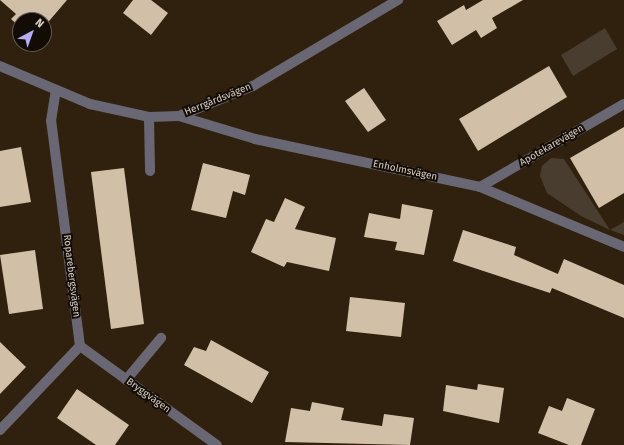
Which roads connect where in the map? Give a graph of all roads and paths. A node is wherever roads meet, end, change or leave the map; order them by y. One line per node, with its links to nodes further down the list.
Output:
1 (398, 0): 5 (street, Herrgårdsvägen)
2 (0, 66): 3 (street, Herrgårdsvägen)
3 (56, 91): 6 (street, Herrgårdsvägen); 11 (street, Roparebergsvägen)
4 (624, 104): 8 (street, Apotekarevägen)
5 (179, 116): 6 (street, Herrgårdsvägen); 8 (street, Enholmsvägen)
6 (149, 117): 7 (street)
7 (150, 172)
8 (480, 187): 9 (street, Enholmsvägen)
9 (624, 247)
10 (160, 338): 12 (street)
11 (80, 346): 12 (street, Bryggvägen); 13 (street)
12 (126, 380): 14 (street, Bryggvägen)
13 (0, 430)
14 (217, 445)

